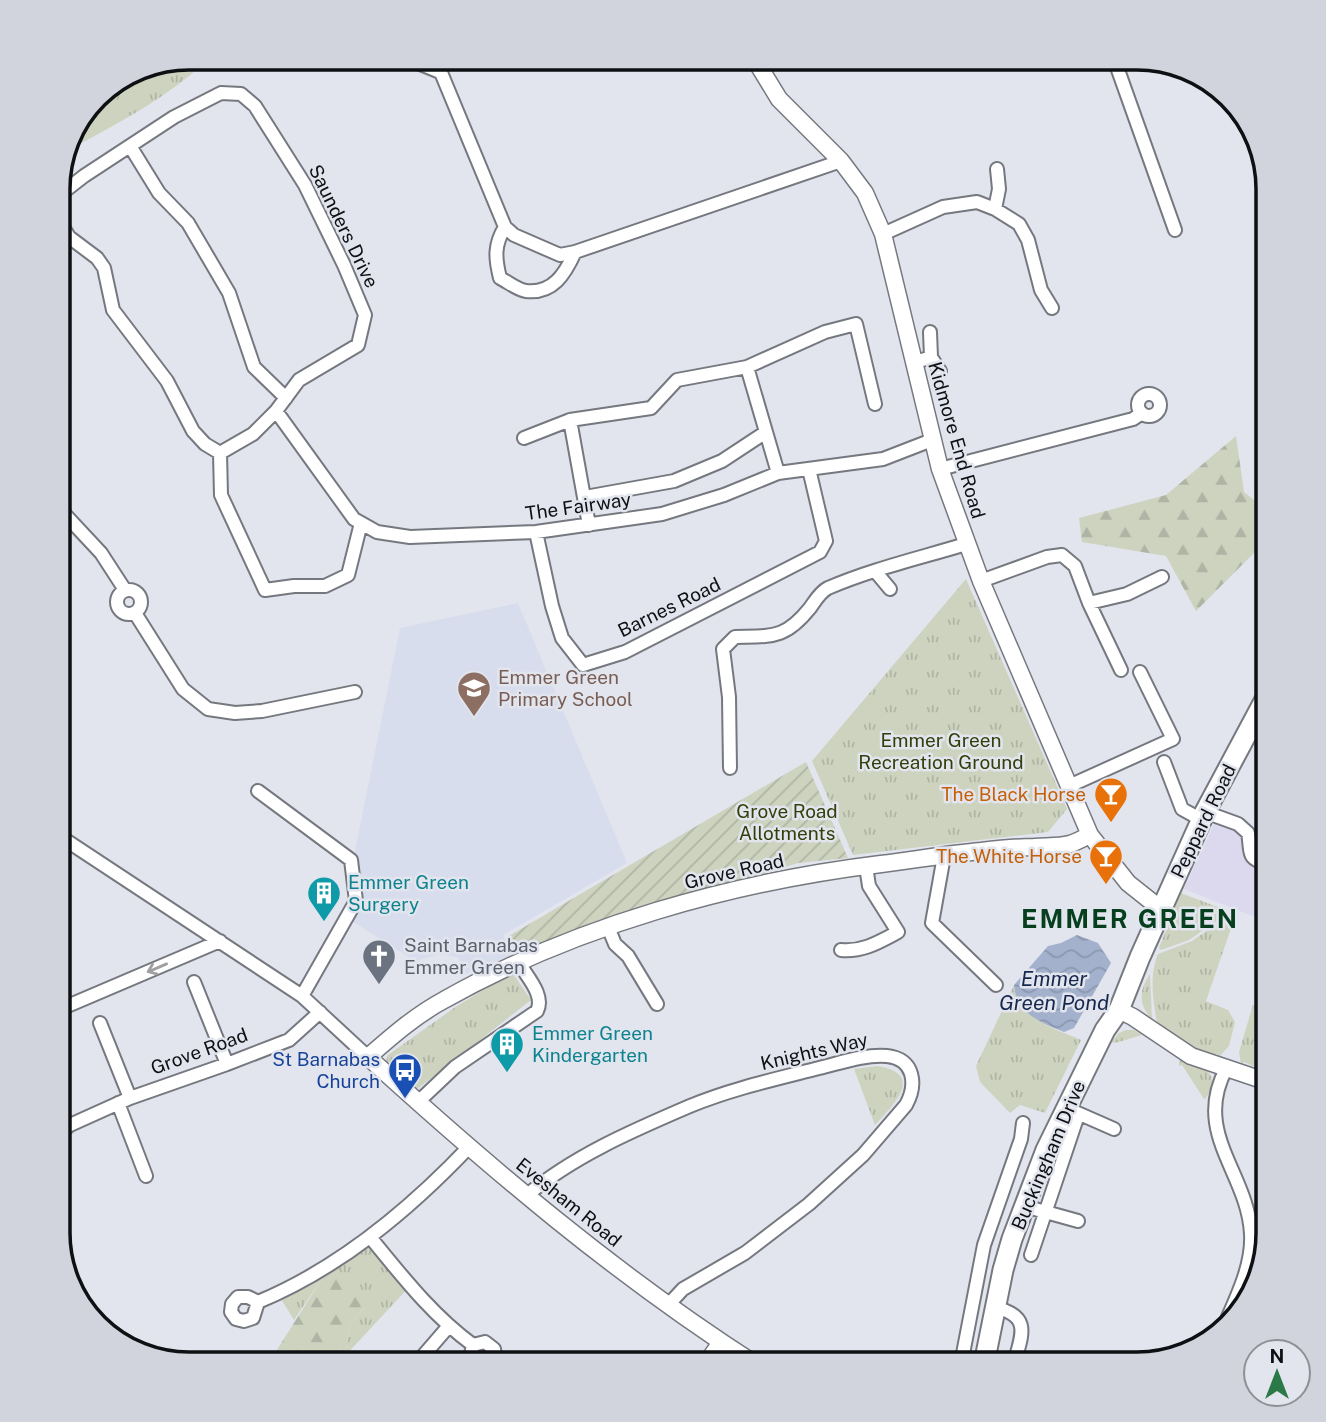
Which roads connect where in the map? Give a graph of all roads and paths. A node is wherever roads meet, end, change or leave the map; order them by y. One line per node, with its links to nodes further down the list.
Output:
1 (435, 70): 4 (street)
2 (761, 70): 6 (street, Kidmore End Road)
3 (1117, 70): 11 (street)
4 (440, 72): 10 (street)
5 (131, 146): 8 (street, Saunders Drive); 21 (street); 21 (street, Saunders Drive)
6 (841, 161): 12 (street, Kidmore End Road); 14 (street)
7 (997, 169): 9 (street)
8 (70, 187)
9 (995, 209): 12 (street); 15 (street)
10 (505, 227): 14 (street); 14 (street)
11 (1175, 230)
12 (883, 234): 18 (street, Kidmore End Road)
13 (70, 238): 29 (street)
14 (575, 252)
15 (1052, 308)
16 (930, 332): 17 (street)
17 (931, 357): 18 (street); 20 (street)
18 (913, 363): 28 (street, Kidmore End Road)
19 (747, 367): 22 (street); 25 (street); 26 (street)
20 (940, 371)
21 (286, 398): 23 (street, Saunders Drive)
22 (875, 404)
23 (275, 411): 29 (street, Saunders Drive); 35 (street, The Fairway)
24 (1142, 413): 31 (street)
25 (570, 420): 27 (street); 33 (street)
26 (766, 432): 32 (street); 33 (street)
27 (524, 438)
28 (932, 440): 30 (street, The Fairway); 31 (street, Kidmore End Road)
29 (220, 453): 35 (street)
30 (809, 469): 32 (street, The Fairway); 37 (street, Barnes Road)
31 (940, 470): 38 (street, Kidmore End Road)
32 (778, 473): 36 (street, The Fairway)
33 (585, 497): 36 (street)
34 (70, 520): 43 (street)
35 (361, 523): 37 (street, The Fairway)
36 (589, 525): 37 (street, The Fairway)
37 (536, 532)
38 (966, 544): 39 (street); 41 (street, Kidmore End Road)
39 (875, 571): 42 (street); 51 (street)
40 (1162, 577): 44 (street)
41 (981, 581): 44 (street); 52 (street, Kidmore End Road)
42 (890, 589)
43 (125, 590): 45 (street); 45 (street)
44 (1089, 603): 46 (street)
45 (135, 613): 48 (street)
46 (1121, 670)
47 (1140, 671): 52 (street)
48 (355, 692)
49 (1256, 717): 54 (main road, Peppard Road)
50 (1164, 762): 54 (street)
51 (730, 768)
52 (1069, 786): 55 (street, Kidmore End Road)
53 (258, 791): 67 (street)
54 (1203, 816): 58 (street); 60 (main road, Peppard Road)
55 (1090, 835): 57 (street, Grove Road); 60 (street, Kidmore End Road)
56 (70, 843): 62 (street)
57 (944, 856): 59 (street, Grove Road); 66 (street)
58 (1256, 861)
59 (866, 866): 61 (street, Grove Road); 63 (street)
60 (1162, 910): 70 (main road, Peppard Road)
61 (608, 927): 64 (street, Grove Road); 68 (street)
62 (220, 941): 67 (street); 69 (street, one-way to 69)
63 (841, 950)
64 (519, 963): 73 (street, Grove Road); 78 (street)
65 (194, 982): 74 (street)
66 (996, 985)
67 (302, 996): 71 (street)
68 (657, 1004)
69 (70, 1005)
70 (1119, 1010): 75 (street); 79 (main road, Buckingham Drive)
71 (320, 1012): 73 (street); 74 (street, Grove Road)
72 (100, 1023): 77 (street)
73 (368, 1057): 78 (street, Evesham Road)
74 (228, 1064): 77 (street, Grove Road)
75 (1226, 1069): 76 (street); 92 (street)
76 (1256, 1078)
77 (124, 1101): 81 (street, Grove Road); 84 (street)
78 (418, 1102): 83 (street, Evesham Road)
79 (1072, 1111): 82 (street); 86 (main road, Buckingham Drive); 87 (street)
80 (1023, 1123): 103 (street, Buckingham Drive)
81 (70, 1125)
82 (1114, 1129)
83 (469, 1147): 85 (street, Evesham Road); 89 (street)
84 (146, 1175)
85 (526, 1196): 93 (street, Evesham Road); 93 (street, Knights Way)
86 (1024, 1206): 87 (street); 94 (main road, Buckingham Drive)
87 (1044, 1212): 88 (street); 90 (street)
88 (1078, 1221)
89 (370, 1237): 91 (street); 95 (street)
90 (1031, 1255)
91 (258, 1302)
92 (1234, 1302)
93 (668, 1304): 96 (street, Evesham Road)
94 (994, 1307): 104 (main road, Buckingham Drive); 105 (street)
95 (448, 1327): 97 (street); 98 (street)
96 (721, 1342): 101 (street); 102 (street, Evesham Road)
97 (473, 1345): 99 (street); 100 (street)
98 (426, 1352)
99 (471, 1352)
100 (494, 1352)
101 (714, 1352)
102 (736, 1352)
103 (963, 1352)
104 (986, 1352)
105 (1017, 1352)

